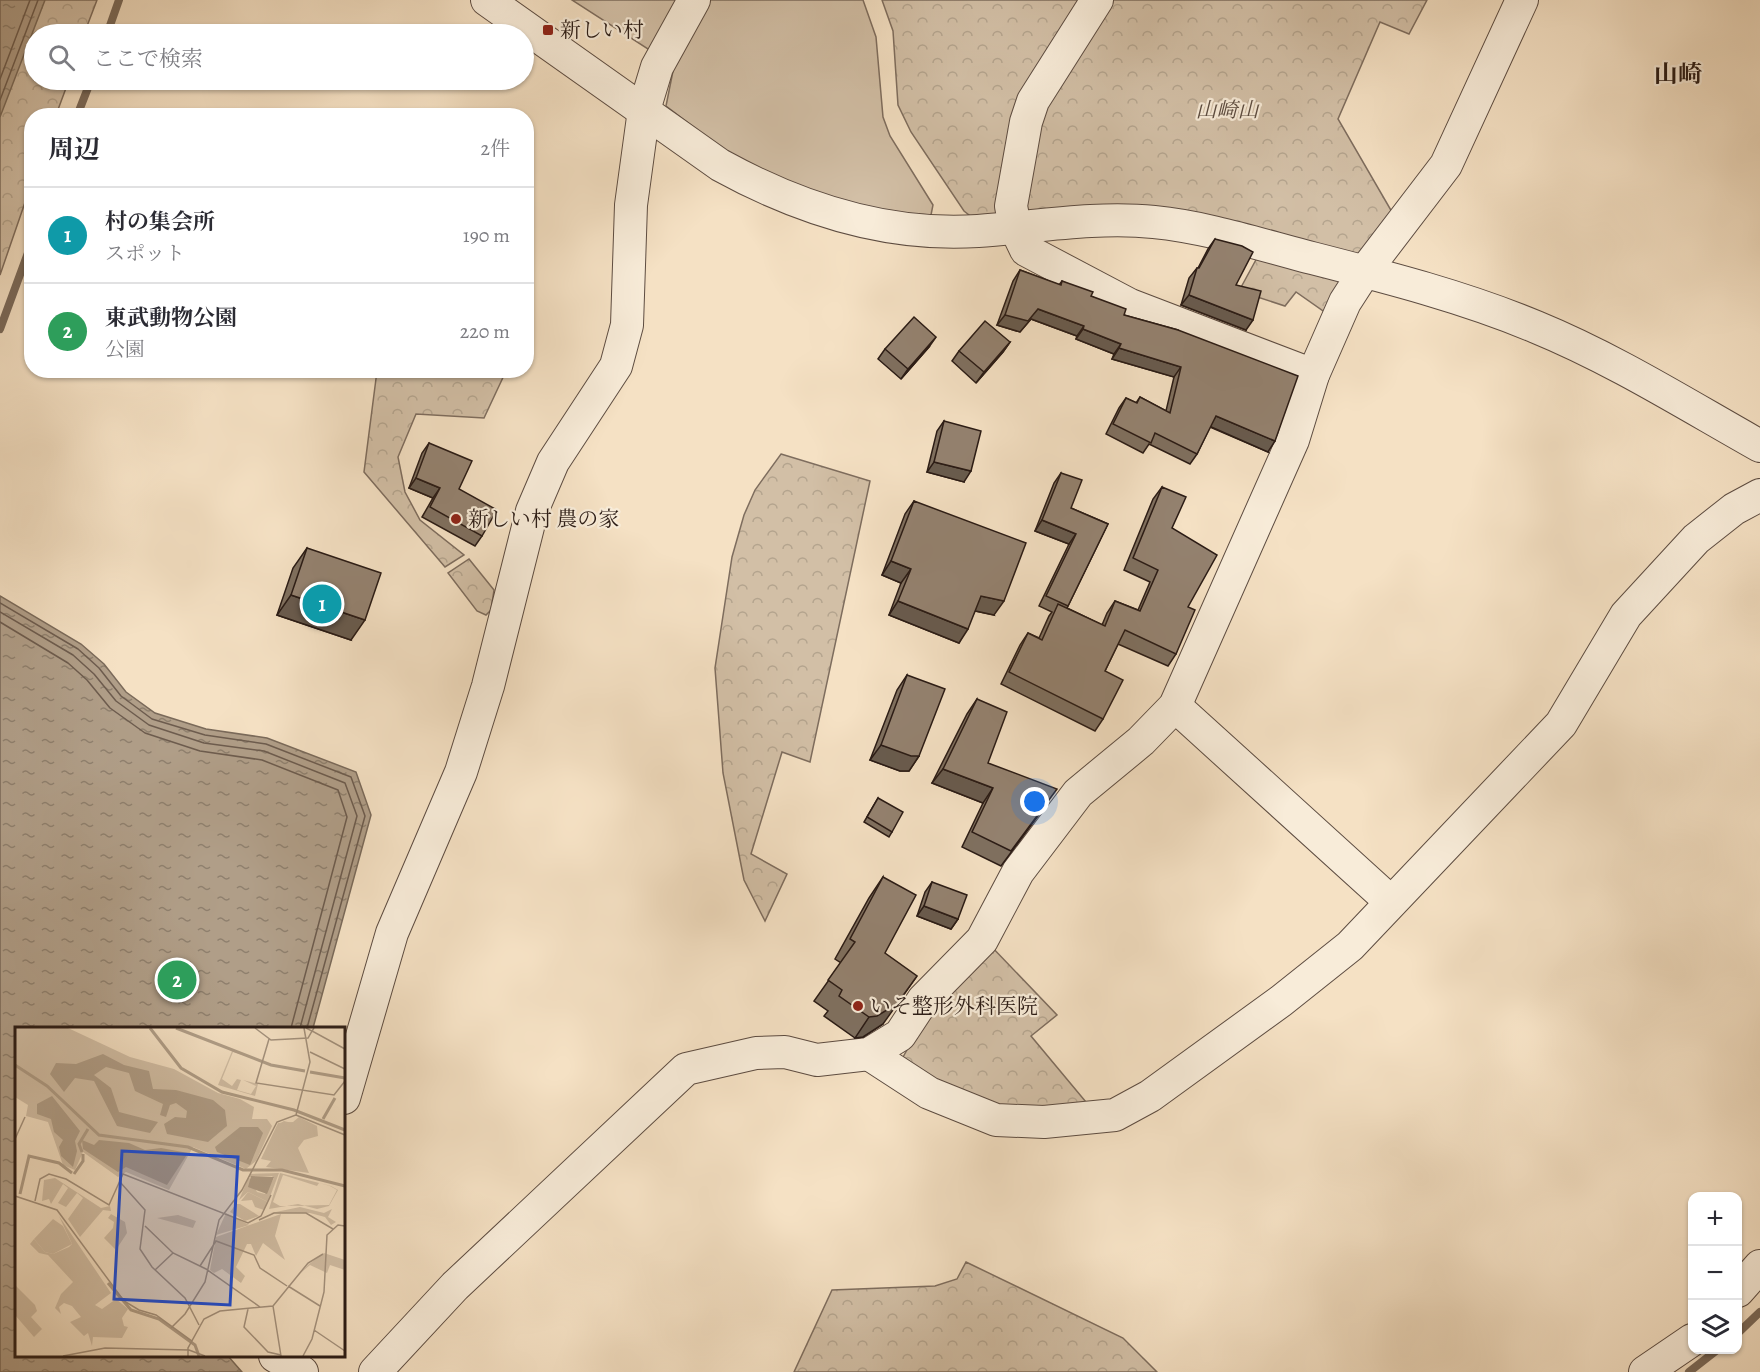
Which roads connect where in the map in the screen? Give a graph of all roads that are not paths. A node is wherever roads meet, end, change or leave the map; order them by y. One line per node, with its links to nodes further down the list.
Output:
1 (487, 0): 5 (street)
2 (694, 0): 7 (street)
3 (1097, 0): 8 (street)
4 (1522, 0): 9 (street)
5 (521, 24)
6 (534, 33): 7 (street)
7 (644, 110): 8 (street); 16 (street)
8 (1015, 227): 9 (street); 10 (street)
9 (1365, 271): 10 (street); 11 (street)
10 (1313, 375): 13 (street)
11 (1760, 446)
12 (1760, 495): 14 (street)
13 (1174, 706): 14 (street); 15 (street)
14 (1391, 902): 15 (street)
15 (869, 1054): 22 (street)
16 (345, 1095)
17 (1760, 1266): 18 (street)
18 (1742, 1286)
19 (1688, 1343): 23 (street)
20 (277, 1357): 21 (street)
21 (302, 1372)
22 (375, 1372)
23 (1645, 1372)

